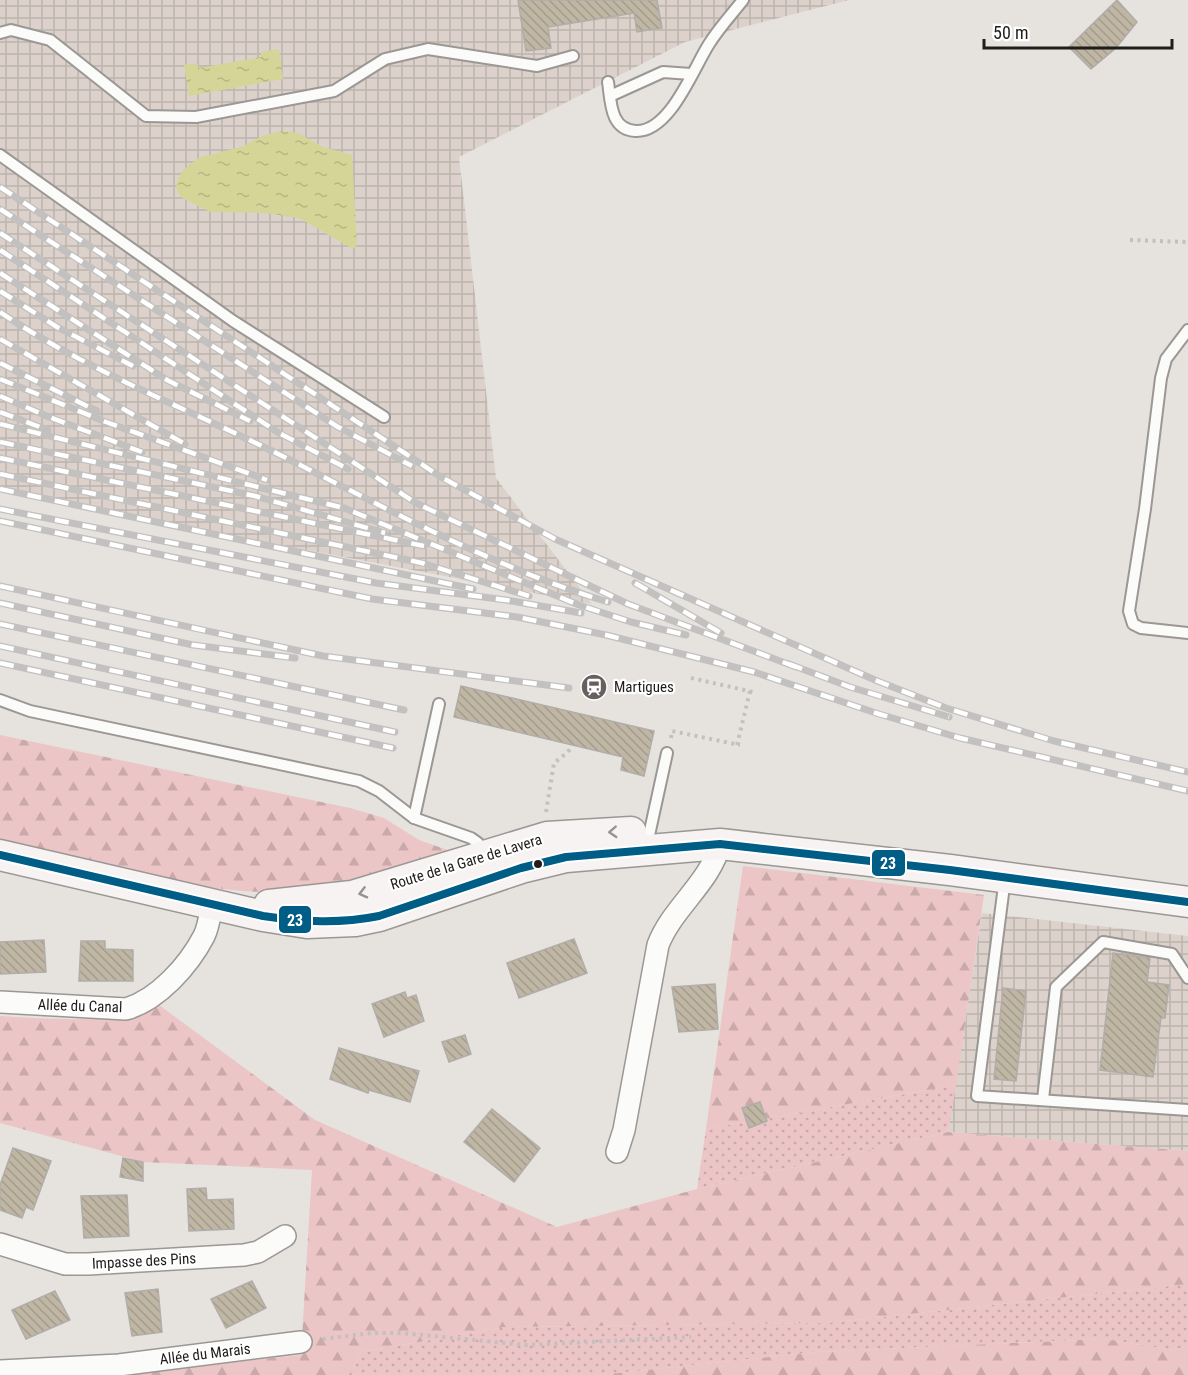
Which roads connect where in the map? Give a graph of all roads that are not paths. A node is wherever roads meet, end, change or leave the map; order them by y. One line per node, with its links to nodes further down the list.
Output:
1 (743, 0): 4 (lane)
2 (0, 33): 3 (lane)
3 (573, 56)
4 (692, 74): 6 (lane); 6 (lane)
5 (608, 82): 6 (lane)
6 (610, 96)
7 (0, 155): 9 (lane)
8 (1188, 330): 10 (lane)
9 (384, 417)
10 (1188, 633)
11 (0, 700): 14 (lane)
12 (440, 704): 14 (lane)
13 (667, 753): 15 (lane)
14 (414, 818): 18 (lane)
15 (647, 841): 16 (street, Route de la Gare de Lavera); 18 (street, Route de la Gare de Lavera)
16 (720, 844): 19 (street, Route de la Gare de Lavera); 26 (street)
17 (0, 855): 21 (street, Route de la Gare de Lavera)
18 (492, 866): 21 (street, Route de la Gare de Lavera)
19 (1005, 878): 20 (street, Route de la Gare de Lavera); 24 (lane)
20 (1188, 902)
21 (212, 903): 23 (street, Allée du Canal)
22 (1188, 978): 24 (lane)
23 (0, 1002)
24 (1043, 1099): 25 (lane)
25 (1188, 1110)
26 (617, 1152)
27 (285, 1236): 28 (street, Impasse des Pins)
28 (0, 1244)
29 (302, 1342): 30 (street, Allée du Marais)
30 (0, 1371)

